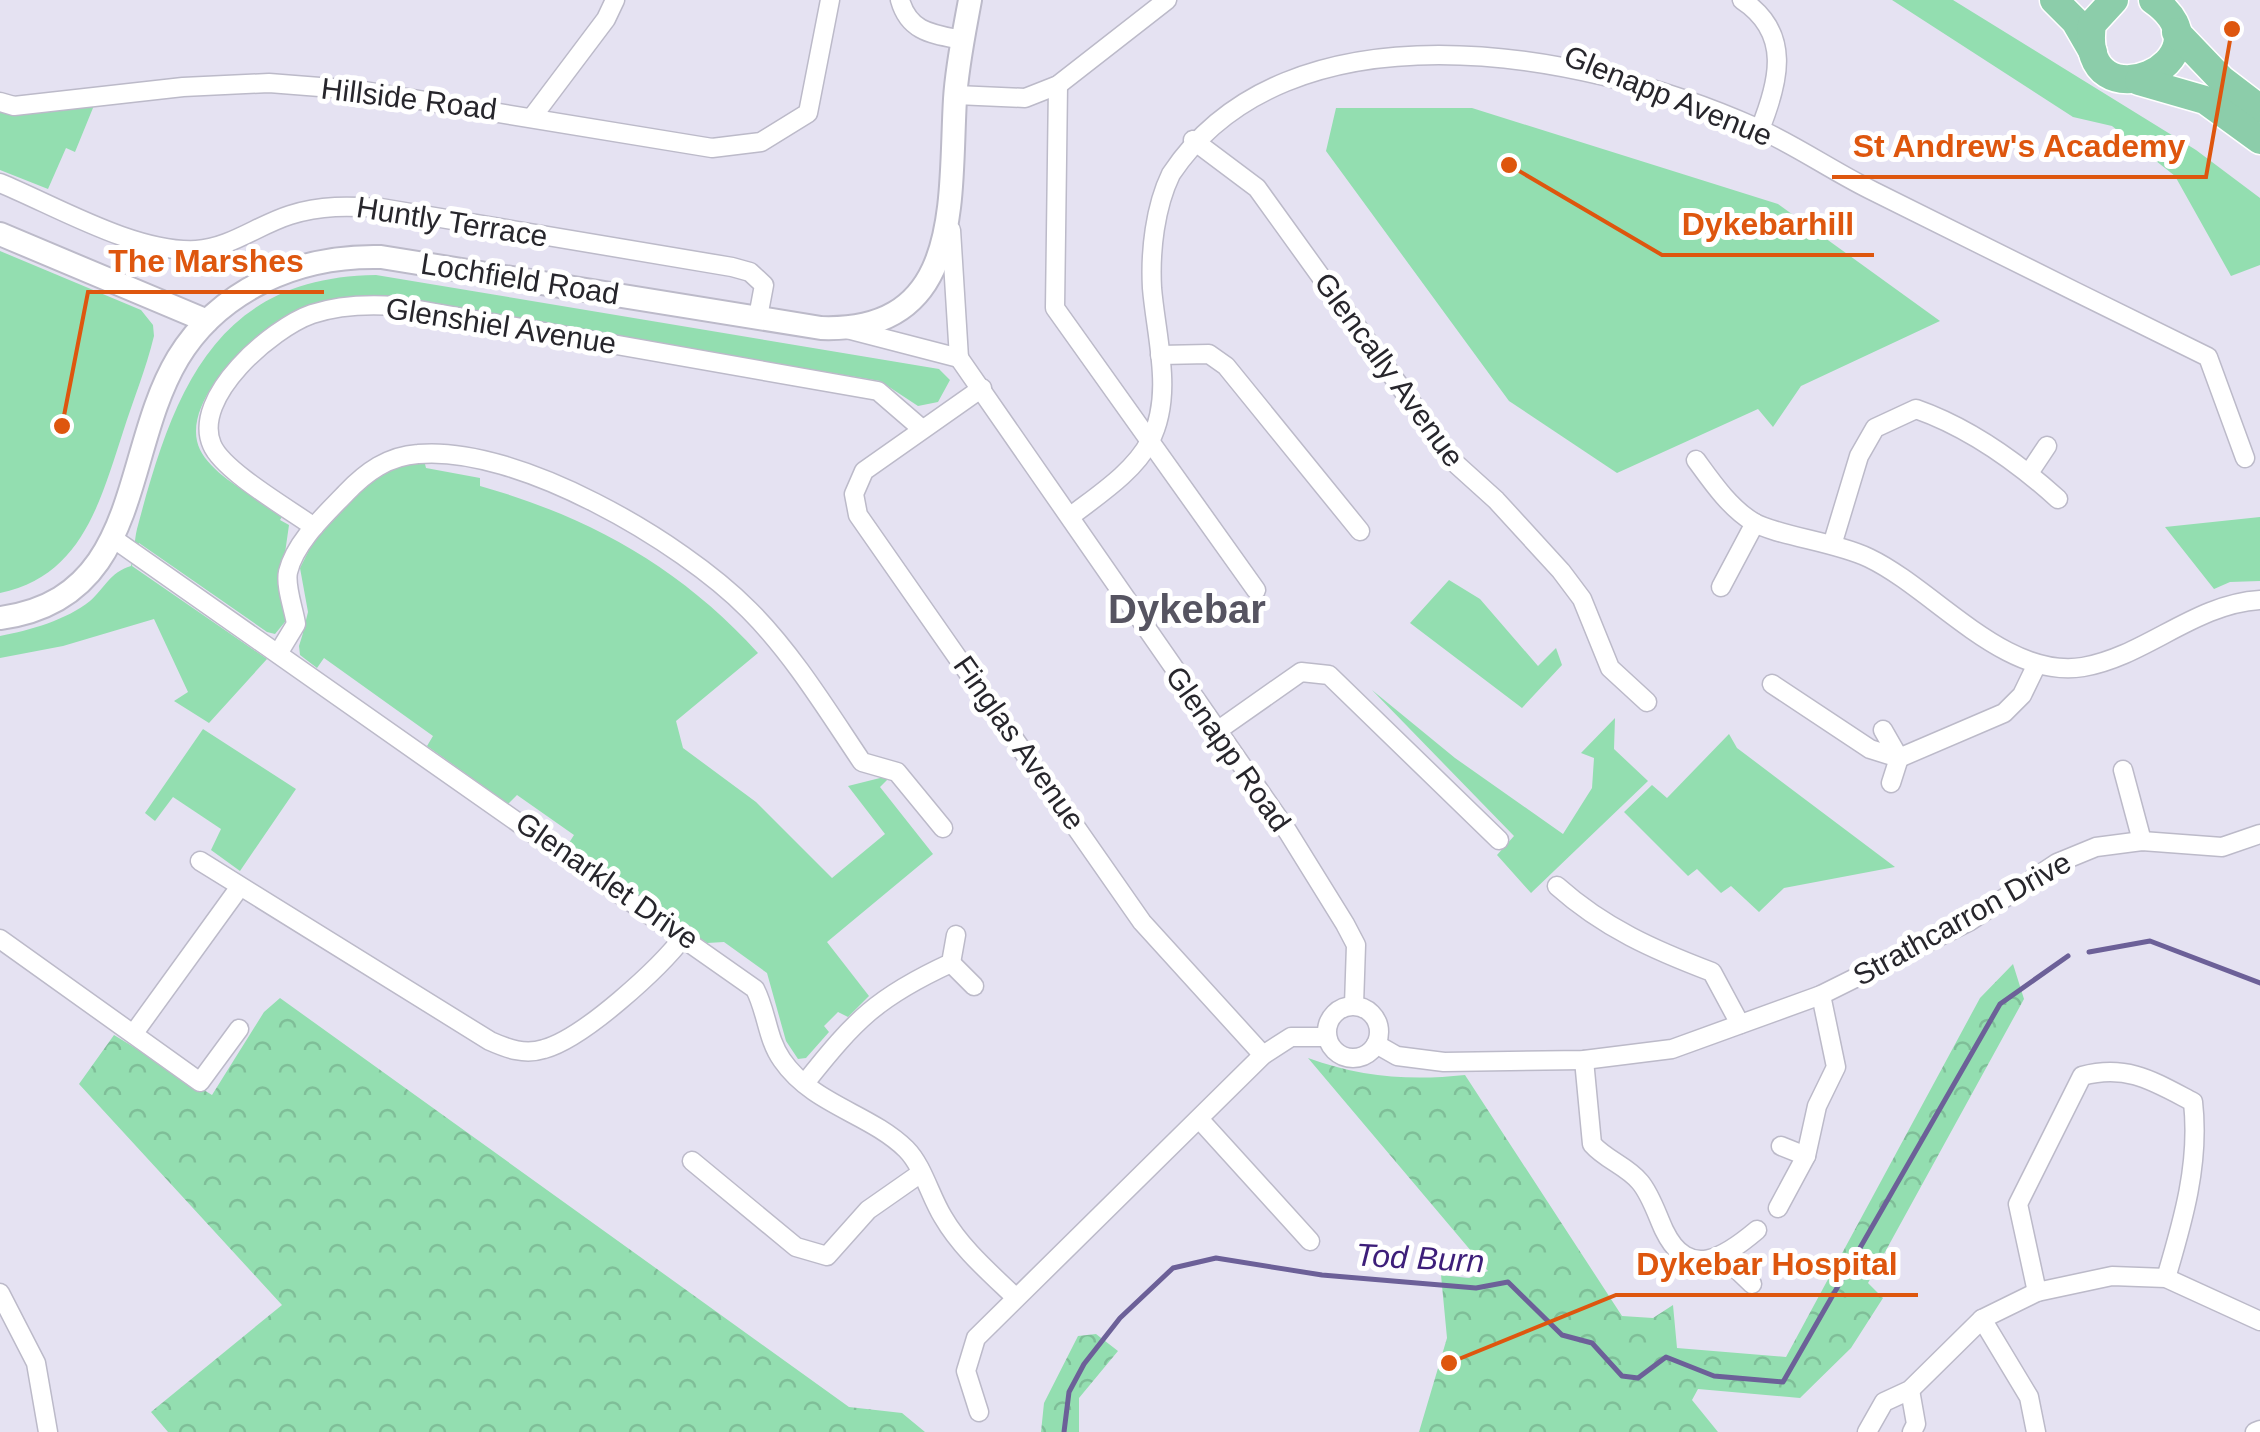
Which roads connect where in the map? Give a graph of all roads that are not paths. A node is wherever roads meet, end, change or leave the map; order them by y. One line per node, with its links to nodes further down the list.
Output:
1 (614, 0): 19 (street)
2 (830, 0): 19 (street, Hillside Road)
3 (900, 0): 11 (street)
4 (970, 0): 11 (street, Lochfield Road)
5 (1167, 0): 14 (street)
6 (1742, 0): 20 (street)
7 (2054, 0): 12 (main road)
8 (2114, 0): 12 (main road)
9 (2169, 13): 13 (main road); 18 (main road)
10 (1503, 38): 20 (street, Glenapp Avenue)
11 (962, 40): 16 (street, Lochfield Road)
12 (2093, 54): 13 (main road)
13 (2139, 81): 22 (main road)
14 (1058, 85): 16 (street); 33 (street)
15 (1237, 86): 21 (street)
16 (956, 94): 24 (street, Lochfield Road)
17 (0, 102): 19 (street, Hillside Road)
18 (2260, 109)
19 (533, 116)
20 (1760, 129): 35 (street, Glenapp Avenue)
21 (1193, 140): 29 (street); 52 (street, Glencally Avenue)
22 (2260, 140)
23 (0, 183): 26 (street, Huntly Terrace)
24 (950, 220): 28 (street, Lochfield Road); 30 (street)
25 (0, 234): 27 (street)
26 (758, 317): 27 (street, Lochfield Road); 28 (street, Lochfield Road)
27 (207, 321): 43 (street, Lochfield Road)
28 (846, 329): 30 (street)
29 (1160, 356): 33 (street); 42 (street)
30 (959, 358): 31 (street, Glenapp Road)
31 (982, 388): 32 (street); 39 (street, Glenapp Road)
32 (922, 430): 41 (street, Glenshiel Avenue); 77 (street, Finglas Avenue)
33 (1150, 442): 39 (street); 46 (street)
34 (2048, 446): 37 (street)
35 (2245, 458)
36 (1696, 460): 40 (street)
37 (2029, 472): 38 (street); 44 (street)
38 (2058, 499)
39 (1071, 516): 54 (street, Glenapp Road)
40 (1755, 524): 44 (street); 45 (street)
41 (314, 527): 49 (street); 58 (street)
42 (1360, 531)
43 (114, 539): 48 (street, Lochfield Road); 49 (street, Glenarklet Drive)
44 (1834, 542): 50 (street)
45 (1721, 586)
46 (1256, 590)
47 (2260, 600): 50 (street)
48 (0, 618)
49 (279, 652): 65 (street, Glenarklet Drive)
50 (2037, 664): 55 (street)
51 (1772, 684): 55 (street)
52 (1647, 702)
53 (1883, 730): 55 (street)
54 (1217, 731): 60 (street); 71 (street, Glenapp Road)
55 (1899, 758): 57 (street)
56 (2122, 770): 61 (street)
57 (1891, 783)
58 (942, 828)
59 (2260, 834): 61 (street, Strathcarron Drive)
60 (1500, 840)
61 (2142, 841): 70 (street, Strathcarron Drive)
62 (200, 862): 64 (street)
63 (1557, 886): 72 (street)
64 (238, 888): 65 (street); 74 (street)
65 (684, 935): 79 (street, Glenarklet Drive)
66 (956, 935): 68 (street)
67 (0, 939): 74 (street)
68 (952, 963): 69 (street); 79 (street)
69 (974, 986)
70 (1821, 995): 72 (street, Strathcarron Drive); 82 (street)
71 (1354, 1005): 75 (street); 76 (street)
72 (1740, 1024): 78 (street, Strathcarron Drive)
73 (239, 1030): 74 (street)
74 (134, 1033)
75 (1326, 1038): 76 (street); 77 (street)
76 (1376, 1044): 78 (street, Strathcarron Drive)
77 (1264, 1055): 80 (street)
78 (1584, 1060): 88 (street)
79 (804, 1083): 84 (street, Glenarklet Drive)
80 (1201, 1121): 87 (street); 93 (street)
81 (1781, 1146): 82 (street)
82 (1806, 1156): 85 (street)
83 (692, 1161): 84 (street)
84 (920, 1173): 93 (street, Glenarklet Drive)
85 (1778, 1208)
86 (1757, 1230): 88 (street)
87 (1310, 1241)
88 (1725, 1258): 90 (street)
89 (2166, 1278): 91 (street); 91 (street); 95 (street)
90 (1752, 1284)
91 (2037, 1292): 94 (street)
92 (0, 1293): 98 (street)
93 (1015, 1297): 97 (street)
94 (1982, 1319): 96 (street); 101 (street)
95 (2260, 1320)
96 (1910, 1390): 99 (street); 100 (street)
97 (979, 1412)
98 (48, 1432)
99 (1868, 1432)
100 (1912, 1432)
101 (2036, 1432)

